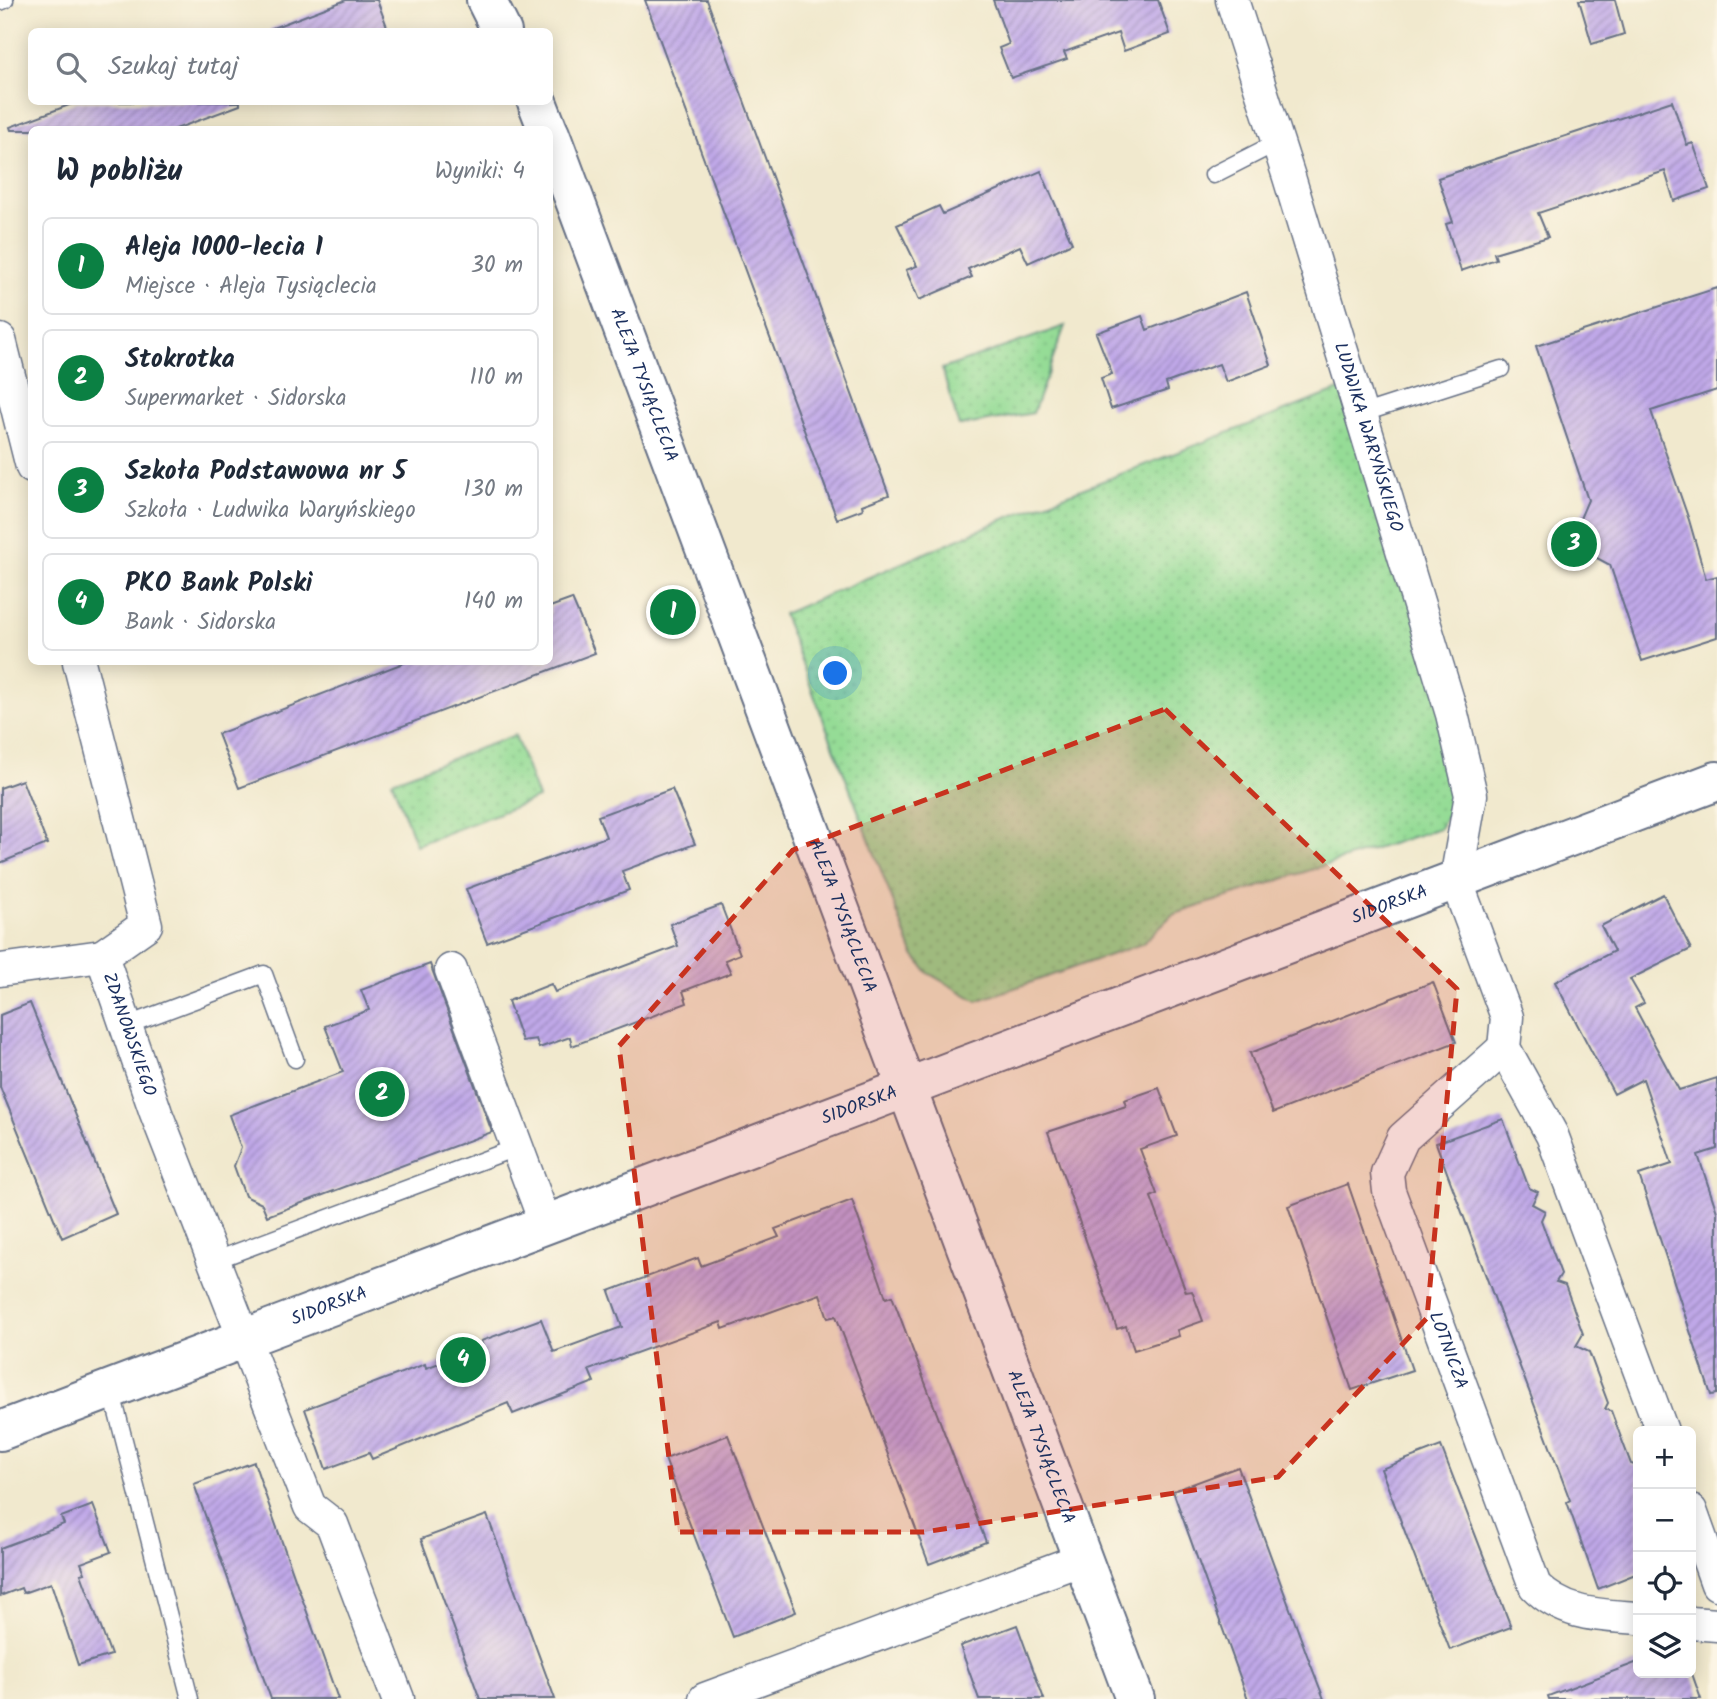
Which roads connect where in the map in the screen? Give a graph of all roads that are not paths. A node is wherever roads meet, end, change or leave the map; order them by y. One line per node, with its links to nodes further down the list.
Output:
1 (5, 0): 5 (lane)
2 (486, 0): 6 (street)
3 (510, 0): 7 (street)
4 (1232, 0): 11 (street, LUDWIKA WARYŃSKIEGO)
5 (0, 2)
6 (500, 28)
7 (516, 28)
8 (538, 105): 9 (street)
9 (546, 126)
10 (553, 142): 26 (street, ALEJA TYSIĄCLECIA)
11 (1278, 142): 12 (lane); 15 (street, LUDWIKA WARYŃSKIEGO)
12 (1213, 175)
13 (0, 340): 16 (street)
14 (1501, 369): 15 (lane)
15 (1361, 414): 19 (street, LUDWIKA WARYŃSKIEGO)
16 (28, 451)
17 (80, 665): 20 (street, ZDANOWSKIEGO)
18 (1717, 781): 19 (street, SIDORSKA)
19 (1456, 880): 24 (street); 26 (street, SIDORSKA)
20 (102, 956): 21 (street); 23 (street, ZDANOWSKIEGO)
21 (0, 970)
22 (451, 970): 27 (street)
23 (125, 1026): 25 (lane); 29 (street, ZDANOWSKIEGO)
24 (1504, 1048): 32 (street); 37 (street, LOTNICZA)
25 (296, 1059)
26 (907, 1088): 28 (street, SIDORSKA); 35 (street, ALEJA TYSIĄCLECIA)
27 (518, 1147): 28 (street); 29 (lane)
28 (547, 1225): 30 (street, SIDORSKA)
29 (216, 1260): 30 (street, ZDANOWSKIEGO)
30 (246, 1337): 31 (street, SIDORSKA); 41 (street, ZDANOWSKIEGO)
31 (111, 1388): 33 (street, SIDORSKA); 40 (lane)
32 (1660, 1426)
33 (0, 1431)
34 (1696, 1525): 36 (street)
35 (1082, 1559): 42 (street); 43 (street, ALEJA TYSIĄCLECIA)
36 (1717, 1584)
37 (1633, 1618)
38 (1696, 1623): 39 (street)
39 (1717, 1625)
40 (190, 1699)
41 (398, 1699)
42 (705, 1699)
43 (1135, 1699)

